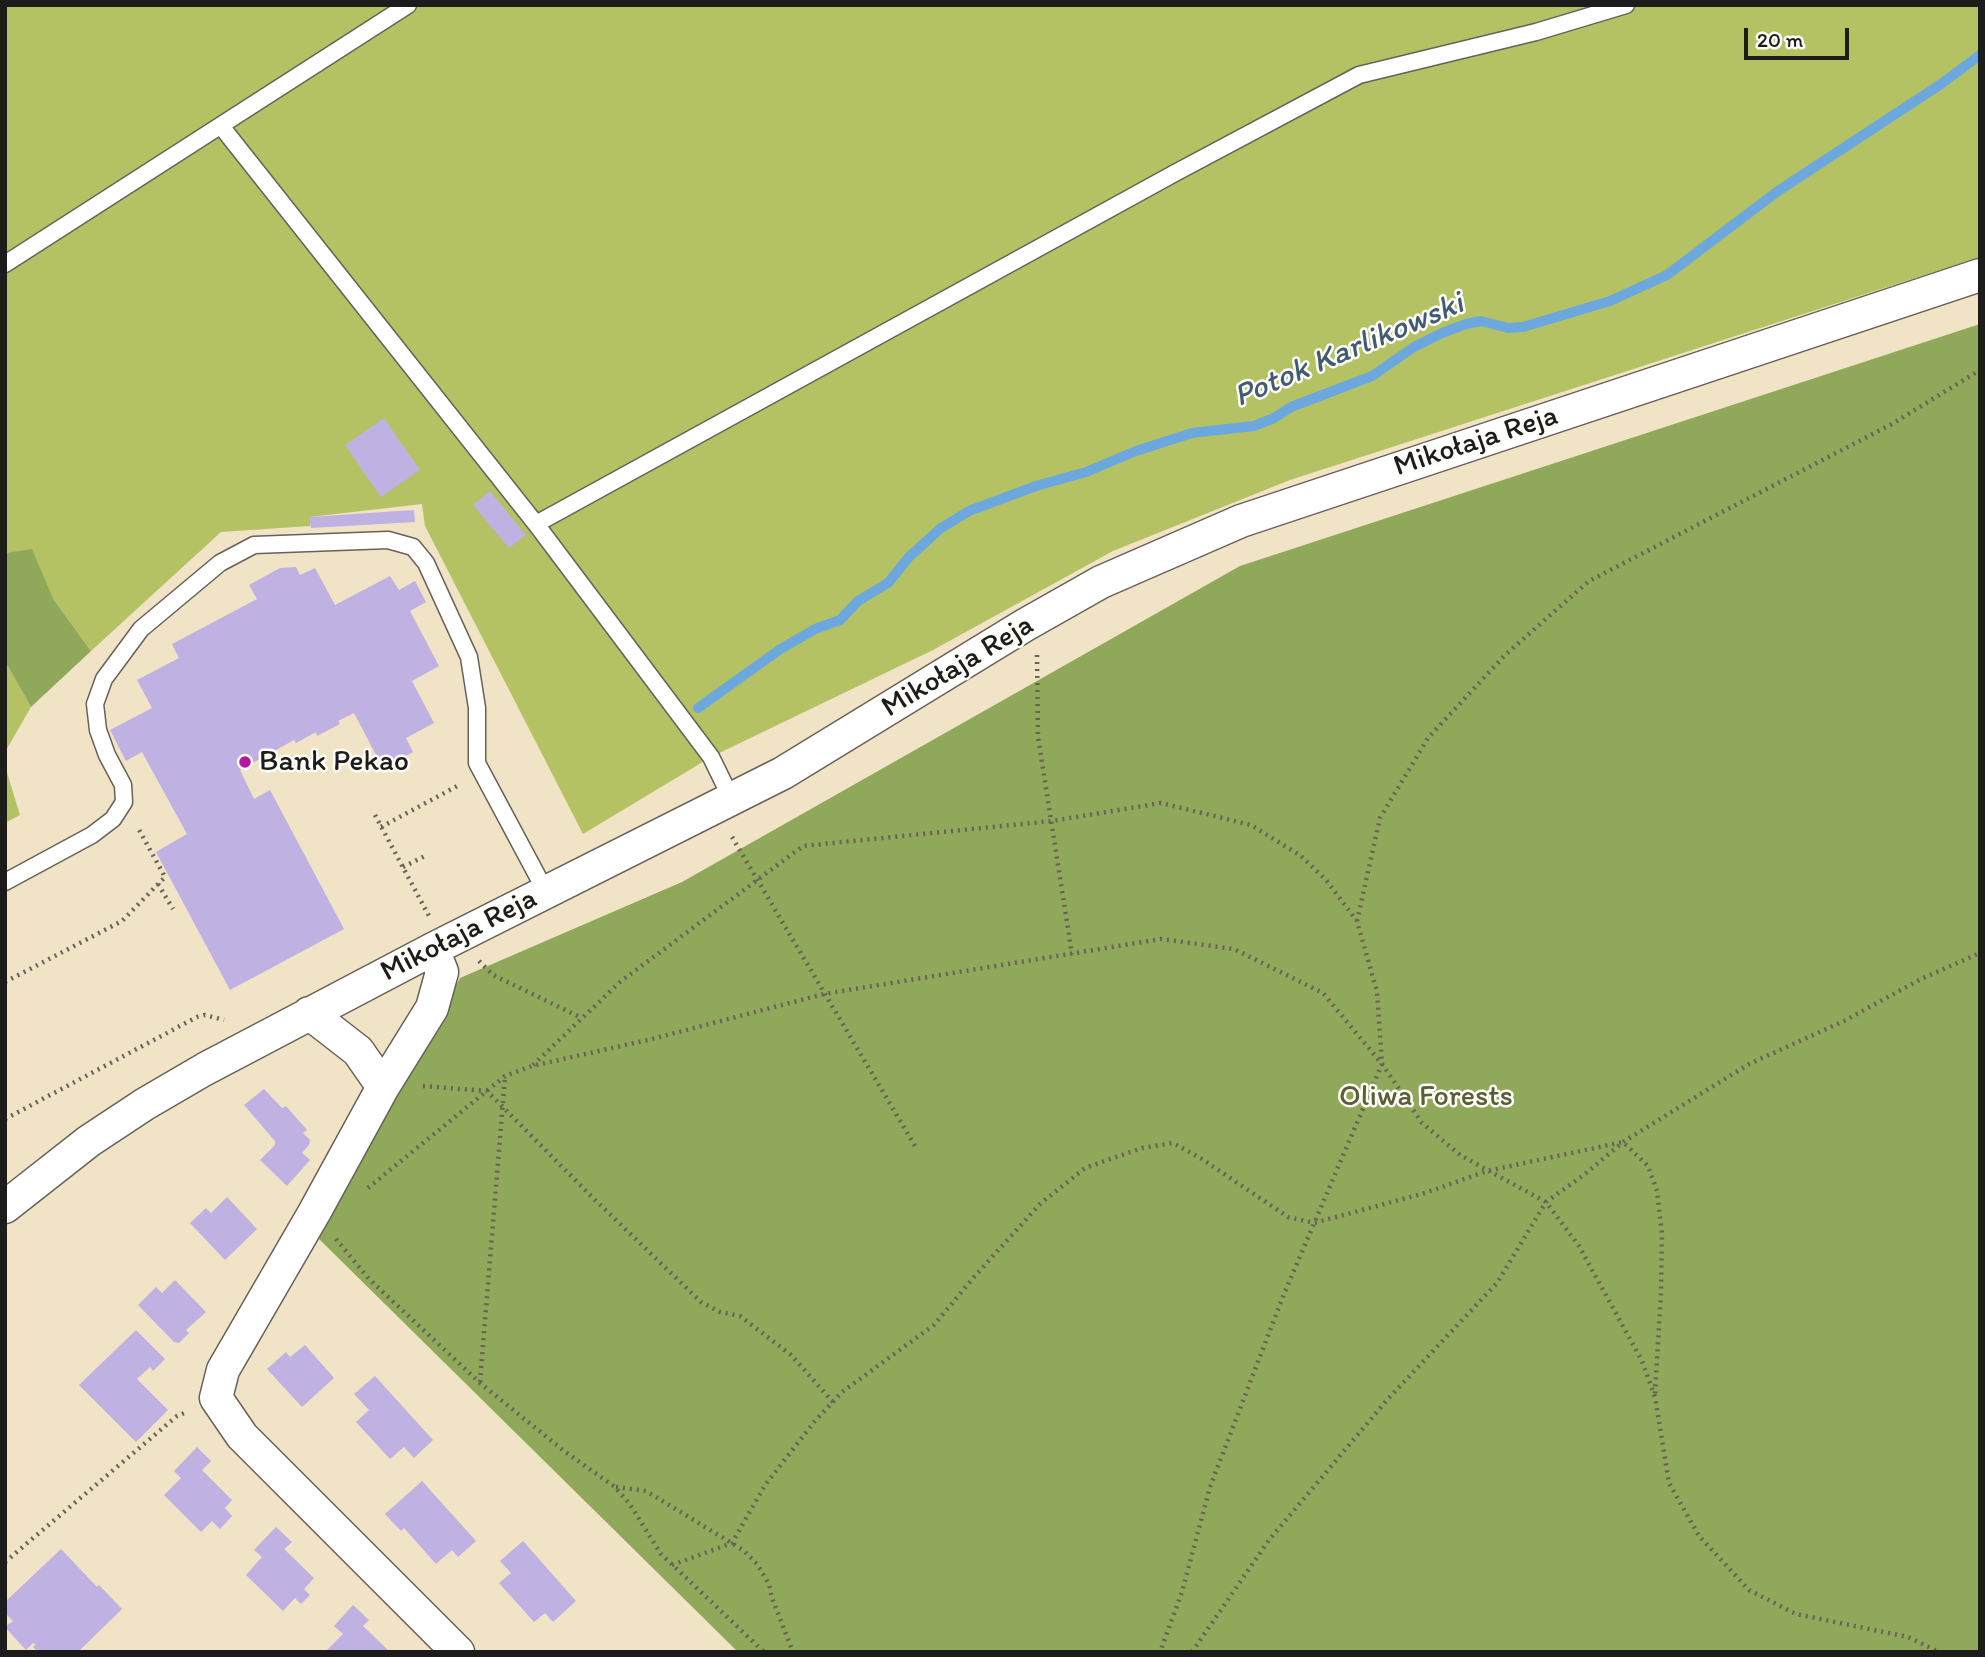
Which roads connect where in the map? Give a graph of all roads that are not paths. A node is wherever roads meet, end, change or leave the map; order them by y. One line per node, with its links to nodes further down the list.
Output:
1 (408, 5): 3 (lane)
2 (1626, 5): 6 (lane)
3 (221, 126): 4 (lane); 6 (lane)
4 (5, 264)
5 (1980, 275): 7 (street, Mikołaja Reja)
6 (536, 524): 7 (lane)
7 (723, 804): 9 (street, Mikołaja Reja)
8 (5, 882): 9 (lane)
9 (546, 892): 10 (street, Mikołaja Reja)
10 (433, 949): 11 (street, Mikołaja Reja); 12 (street)
11 (309, 1013): 12 (street); 13 (street, Mikołaja Reja)
12 (383, 1087): 14 (street)
13 (5, 1207)
14 (458, 1652)

